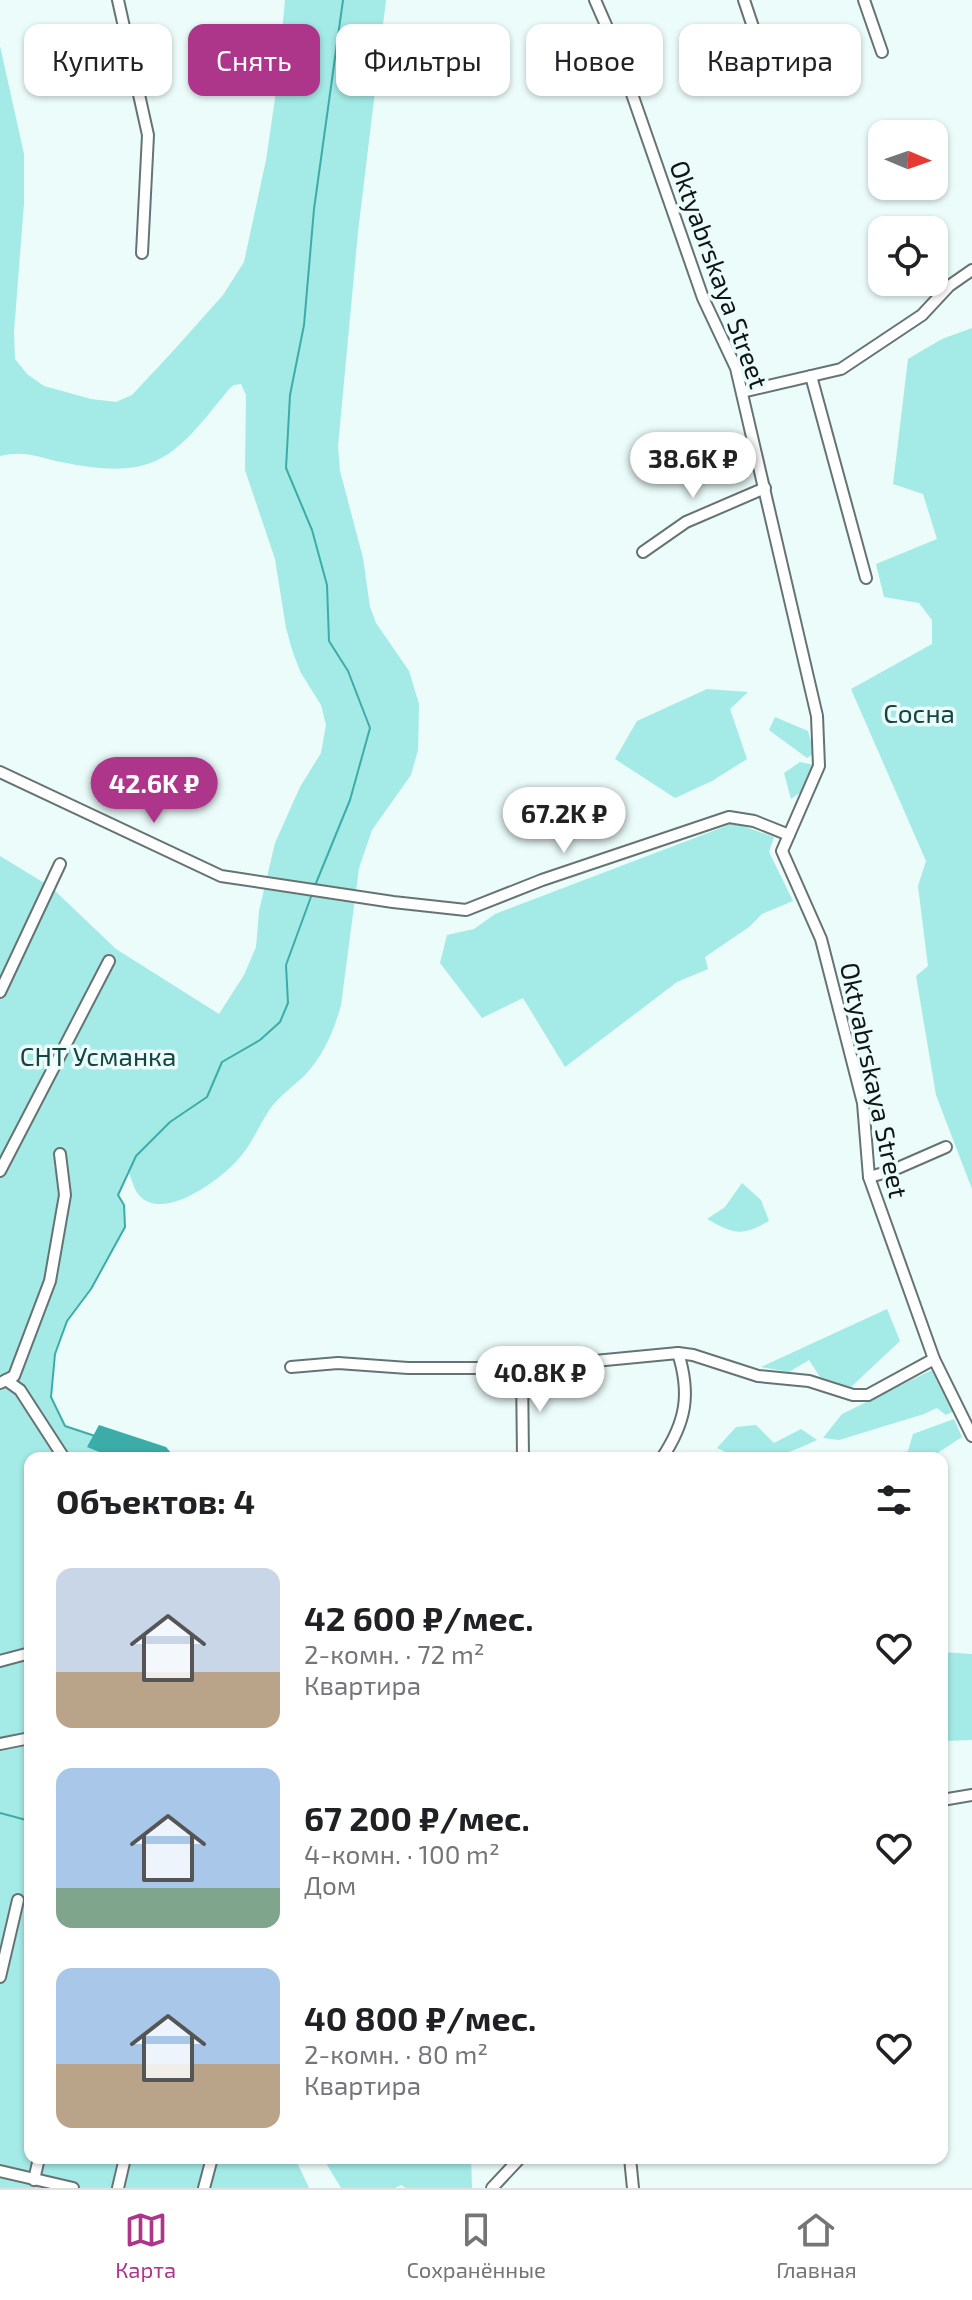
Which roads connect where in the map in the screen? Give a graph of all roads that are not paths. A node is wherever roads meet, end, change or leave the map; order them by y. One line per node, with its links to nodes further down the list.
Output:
1 (118, 0): 7 (street)
2 (595, 0): 10 (street, Oktyabrskaya Street)
3 (744, 0): 5 (street)
4 (864, 0): 6 (street)
5 (752, 24)
6 (882, 52)
7 (142, 253)
8 (972, 270): 9 (street)
9 (811, 376): 10 (street); 13 (street)
10 (742, 392): 11 (street, Oktyabrskaya Street)
11 (765, 488): 12 (street); 15 (street, Oktyabrskaya Street)
12 (643, 552)
13 (866, 578)
14 (0, 772): 15 (street)
15 (789, 835): 22 (street, Oktyabrskaya Street)
16 (60, 864): 18 (street)
17 (109, 961): 21 (street)
18 (0, 992)
19 (946, 1147): 22 (street)
20 (60, 1154): 27 (street)
21 (0, 1171)
22 (869, 1177): 24 (street, Oktyabrskaya Street)
23 (678, 1353): 24 (street); 26 (street); 31 (street)
24 (934, 1359): 28 (street, Oktyabrskaya Street)
25 (291, 1367): 26 (street)
26 (522, 1368): 30 (street)
27 (3, 1381): 29 (street)
28 (972, 1436)
29 (60, 1452)
30 (523, 1452)
31 (666, 1452)
32 (24, 1655): 33 (street)
33 (0, 1661)
34 (24, 1739): 35 (street)
35 (0, 1744)
36 (972, 1795): 37 (street)
37 (948, 1799)
38 (18, 1900): 39 (street)
39 (0, 1977)
40 (38, 2164): 46 (street)
41 (124, 2164): 48 (street)
42 (210, 2164): 49 (street)
43 (514, 2164): 50 (street)
44 (631, 2164): 51 (street)
45 (0, 2171): 46 (street)
46 (34, 2180): 47 (street)
47 (73, 2188)
48 (118, 2188)
49 (204, 2188)
50 (492, 2188)
51 (633, 2188)

